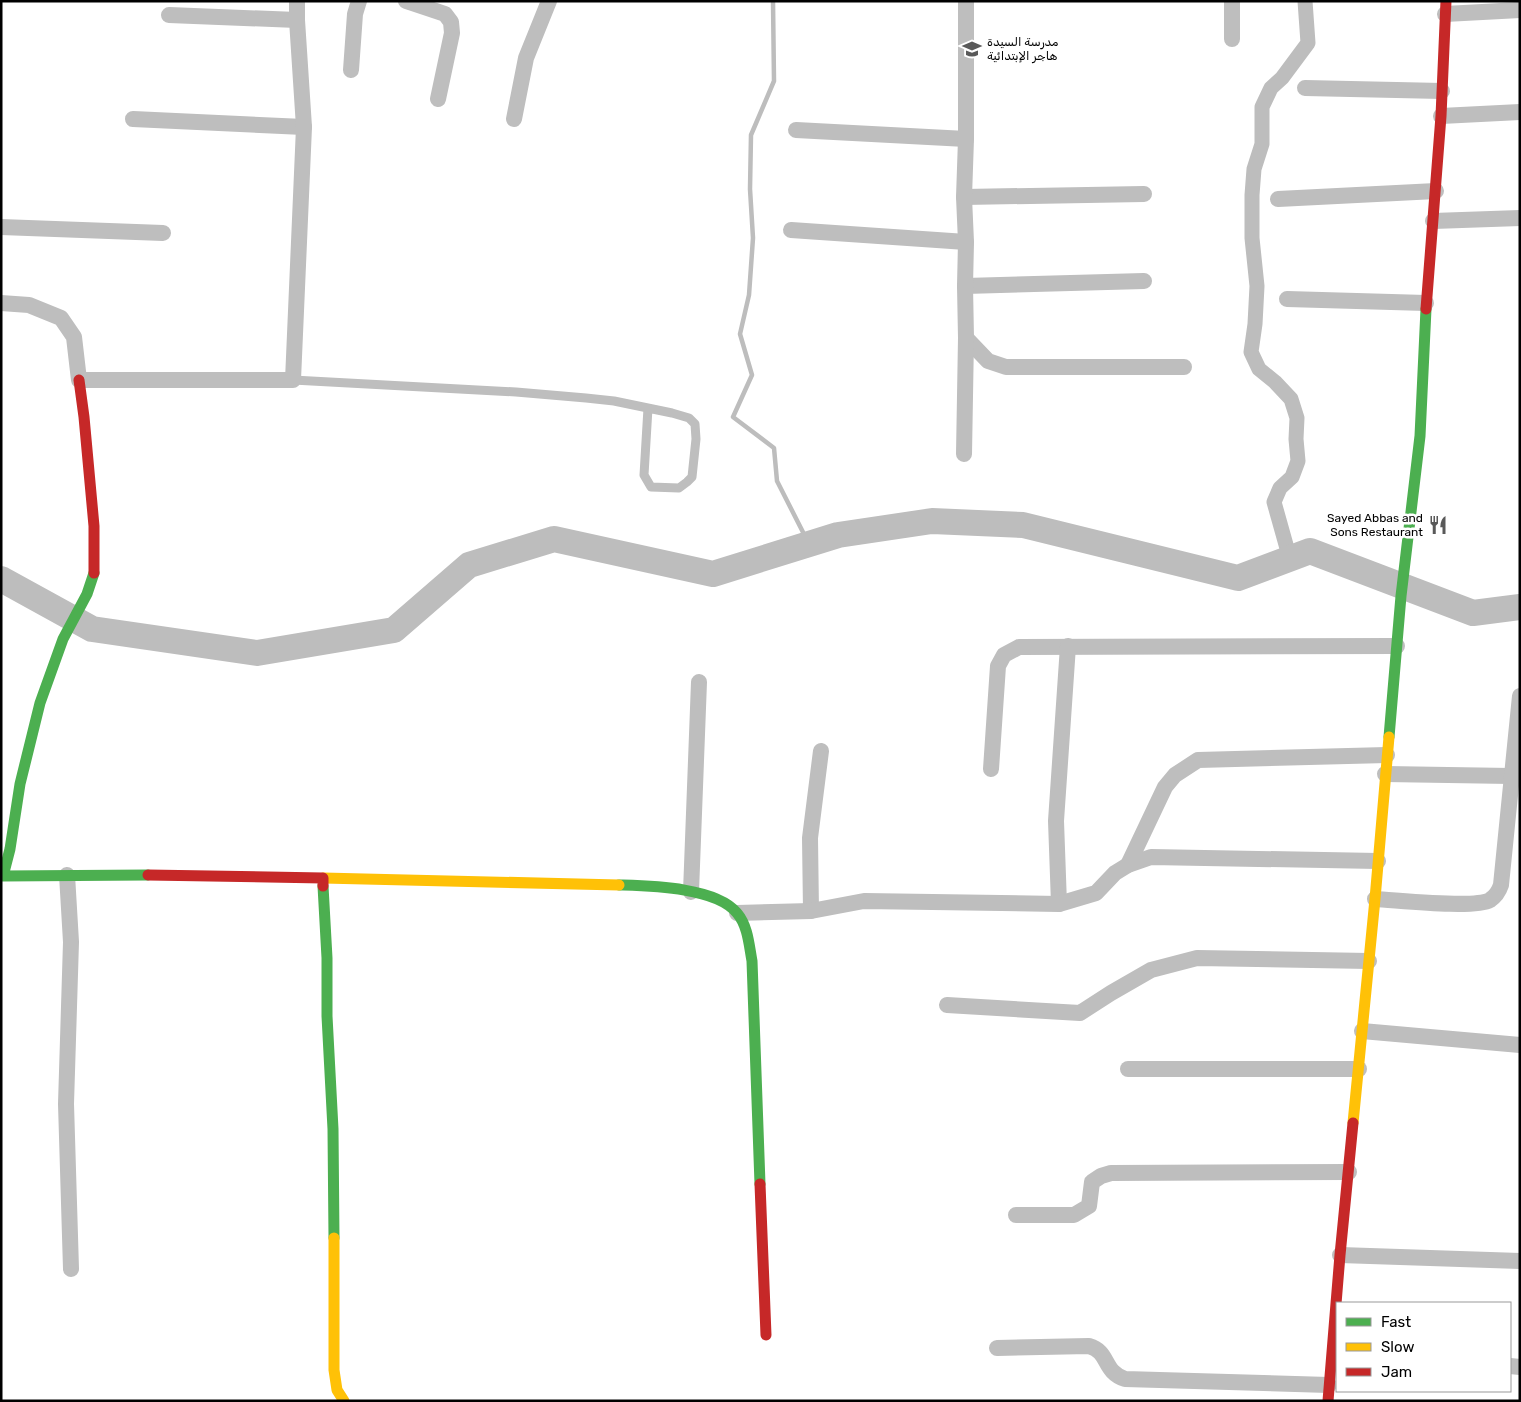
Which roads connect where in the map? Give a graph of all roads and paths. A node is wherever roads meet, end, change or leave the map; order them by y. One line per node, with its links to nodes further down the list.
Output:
1 (297, 1): 10 (street)
2 (359, 1): 12 (street)
3 (406, 1): 15 (street)
4 (549, 1): 19 (street)
5 (966, 1): 22 (street)
6 (1232, 1): 11 (street)
7 (1445, 8): 8 (street); 14 (street)
8 (1520, 10)
9 (169, 15): 10 (street)
10 (297, 20): 20 (street)
11 (1232, 39)
12 (351, 70)
13 (1305, 88): 14 (street)
14 (1442, 91): 17 (street)
15 (438, 99)
16 (1520, 112): 17 (street)
17 (1441, 116): 23 (street)
18 (133, 118): 20 (street)
19 (514, 118)
20 (304, 127): 41 (street)
21 (796, 130): 22 (street)
22 (966, 139): 25 (street)
23 (1436, 192): 26 (street); 28 (street)
24 (1144, 194): 25 (street)
25 (964, 197): 32 (street)
26 (1278, 199)
27 (1520, 218): 28 (street)
28 (1433, 221): 37 (street)
29 (1, 227): 31 (street)
30 (790, 230): 32 (street)
31 (163, 233)
32 (966, 242): 34 (street)
33 (1144, 282): 34 (street)
34 (965, 286): 38 (street)
35 (1287, 300): 37 (street)
36 (1, 302): 40 (street)
37 (1426, 303): 45 (street)
38 (966, 338): 39 (street); 43 (street)
39 (1184, 367)
40 (79, 380): 41 (street); 56 (street)
41 (293, 380): 42 (lane)
42 (648, 408): 42 (lane)
43 (964, 454)
44 (1068, 646): 45 (street); 50 (street); 60 (street)
45 (1397, 646): 49 (street)
46 (699, 682): 58 (street)
47 (1520, 696): 52 (street)
48 (821, 751): 61 (street)
49 (1387, 755): 51 (street); 54 (street)
50 (991, 769)
51 (1386, 774): 52 (street); 53 (street)
52 (1511, 776): 59 (street)
53 (1378, 861): 54 (street); 59 (street)
54 (1128, 865): 60 (street)
55 (67, 875): 56 (street); 57 (street); 73 (street)
56 (2, 876)
57 (323, 878): 58 (street); 80 (street)
58 (691, 892): 62 (street)
59 (1375, 899): 63 (street)
60 (1059, 904): 61 (street)
61 (811, 912): 62 (street)
62 (738, 913): 76 (street)
63 (1369, 961): 64 (street); 65 (street)
64 (947, 1005)
65 (1362, 1031): 66 (street); 68 (street)
66 (1520, 1045)
67 (1128, 1069): 68 (street)
68 (1359, 1069): 69 (street)
69 (1349, 1172): 70 (street); 71 (street)
70 (1016, 1215)
71 (1340, 1255): 72 (street); 74 (street)
72 (1520, 1261)
73 (72, 1269)
74 (1337, 1302)
75 (1336, 1323): 78 (street)
76 (766, 1335)
77 (997, 1348): 79 (street)
78 (1334, 1357): 79 (street)
79 (1328, 1393)
80 (344, 1401)

